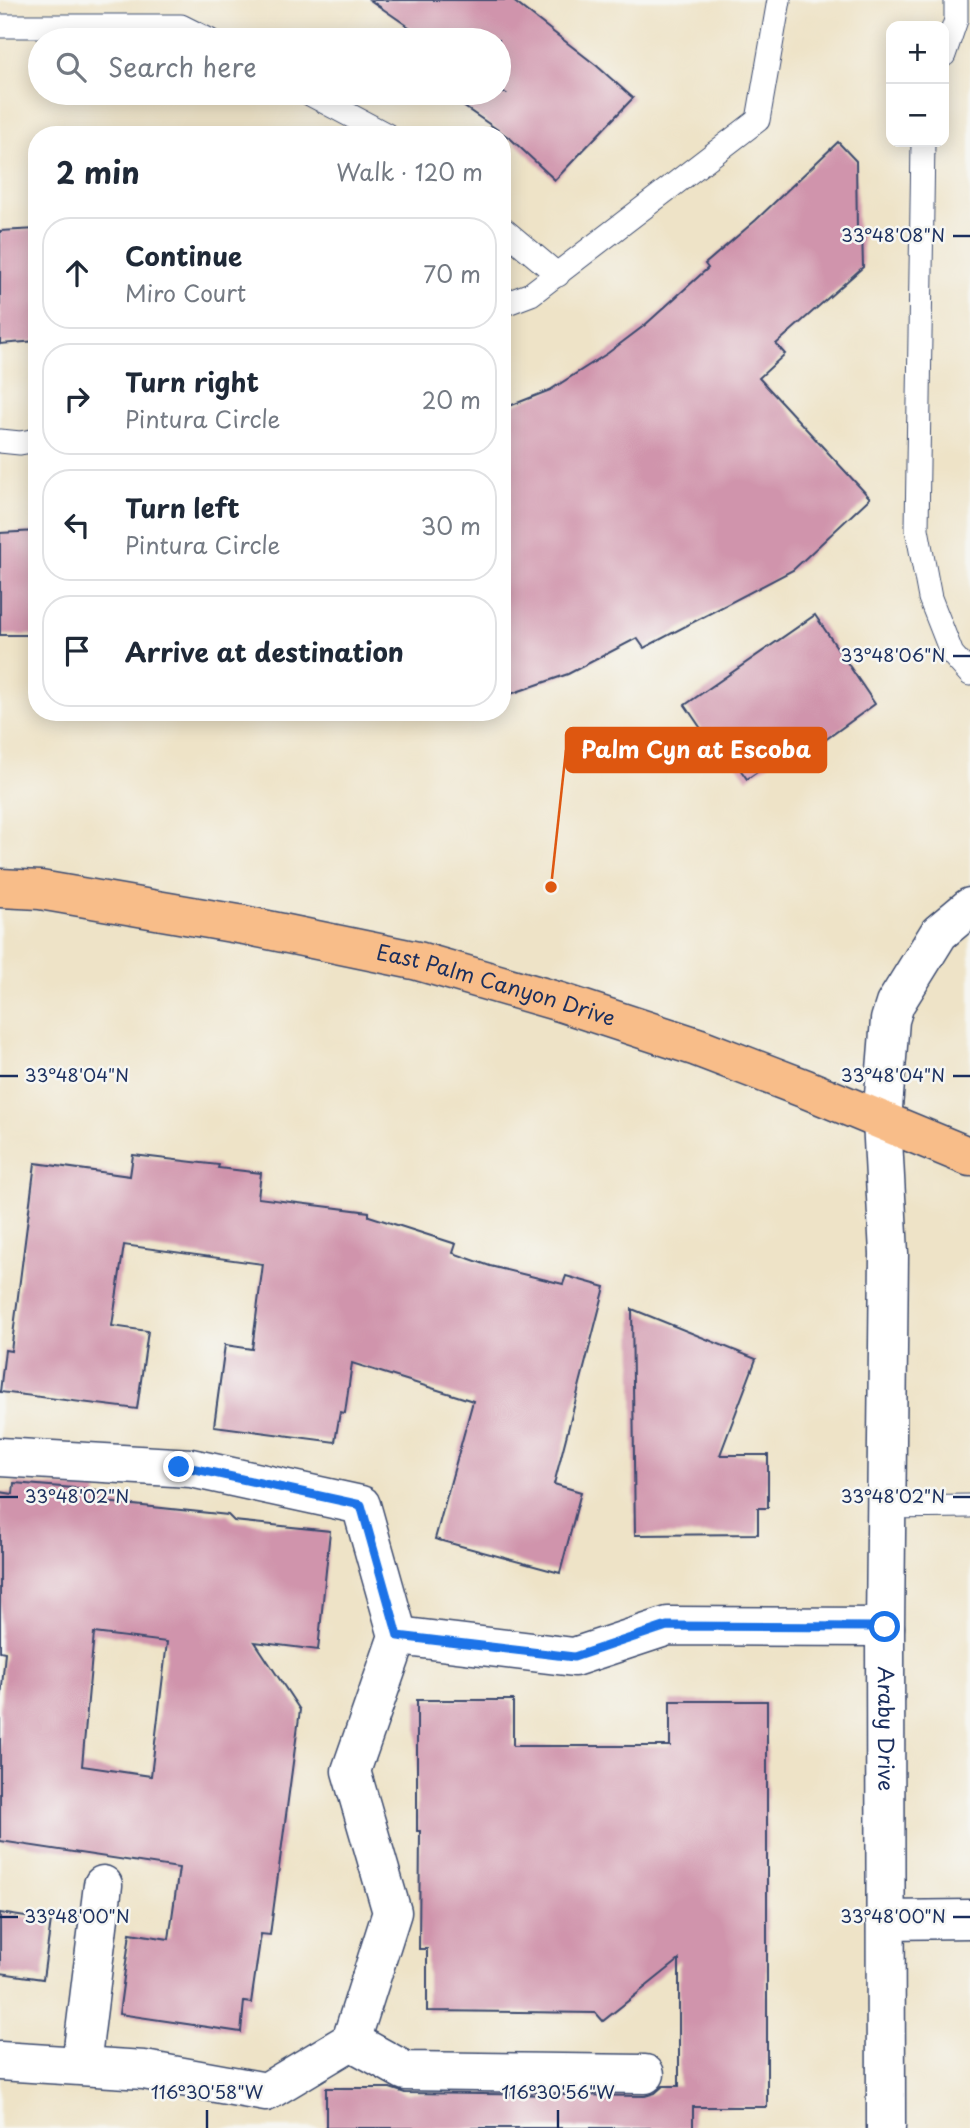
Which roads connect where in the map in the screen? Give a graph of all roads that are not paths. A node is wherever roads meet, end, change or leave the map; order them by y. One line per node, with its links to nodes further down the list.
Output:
1 (779, 0): 10 (lane)
2 (957, 0): 5 (lane)
3 (0, 26): 4 (lane)
4 (185, 28)
5 (949, 40)
6 (331, 105): 7 (lane)
7 (370, 126)
8 (923, 147): 14 (lane)
9 (511, 236): 10 (lane)
10 (558, 275): 11 (lane)
11 (511, 302)
12 (0, 441): 13 (lane)
13 (28, 442)
14 (970, 674)
15 (0, 888): 17 (main road, East Palm Canyon Drive)
16 (970, 907): 17 (street, Araby Drive)
17 (882, 1120): 18 (main road, East Palm Canyon Drive); 21 (street, Araby Drive)
18 (970, 1157)
19 (0, 1457): 23 (street)
20 (970, 1506): 21 (lane)
21 (885, 1507): 22 (street, Araby Drive)
22 (885, 1627): 23 (street); 26 (street, Araby Drive)
23 (398, 1636): 27 (street)
24 (103, 1885): 29 (street)
25 (970, 1919): 26 (street)
26 (885, 1920): 31 (street, Araby Drive)
27 (351, 2041): 29 (street); 30 (street)
28 (0, 2061): 29 (street)
29 (81, 2065)
30 (645, 2074)
31 (887, 2128)

